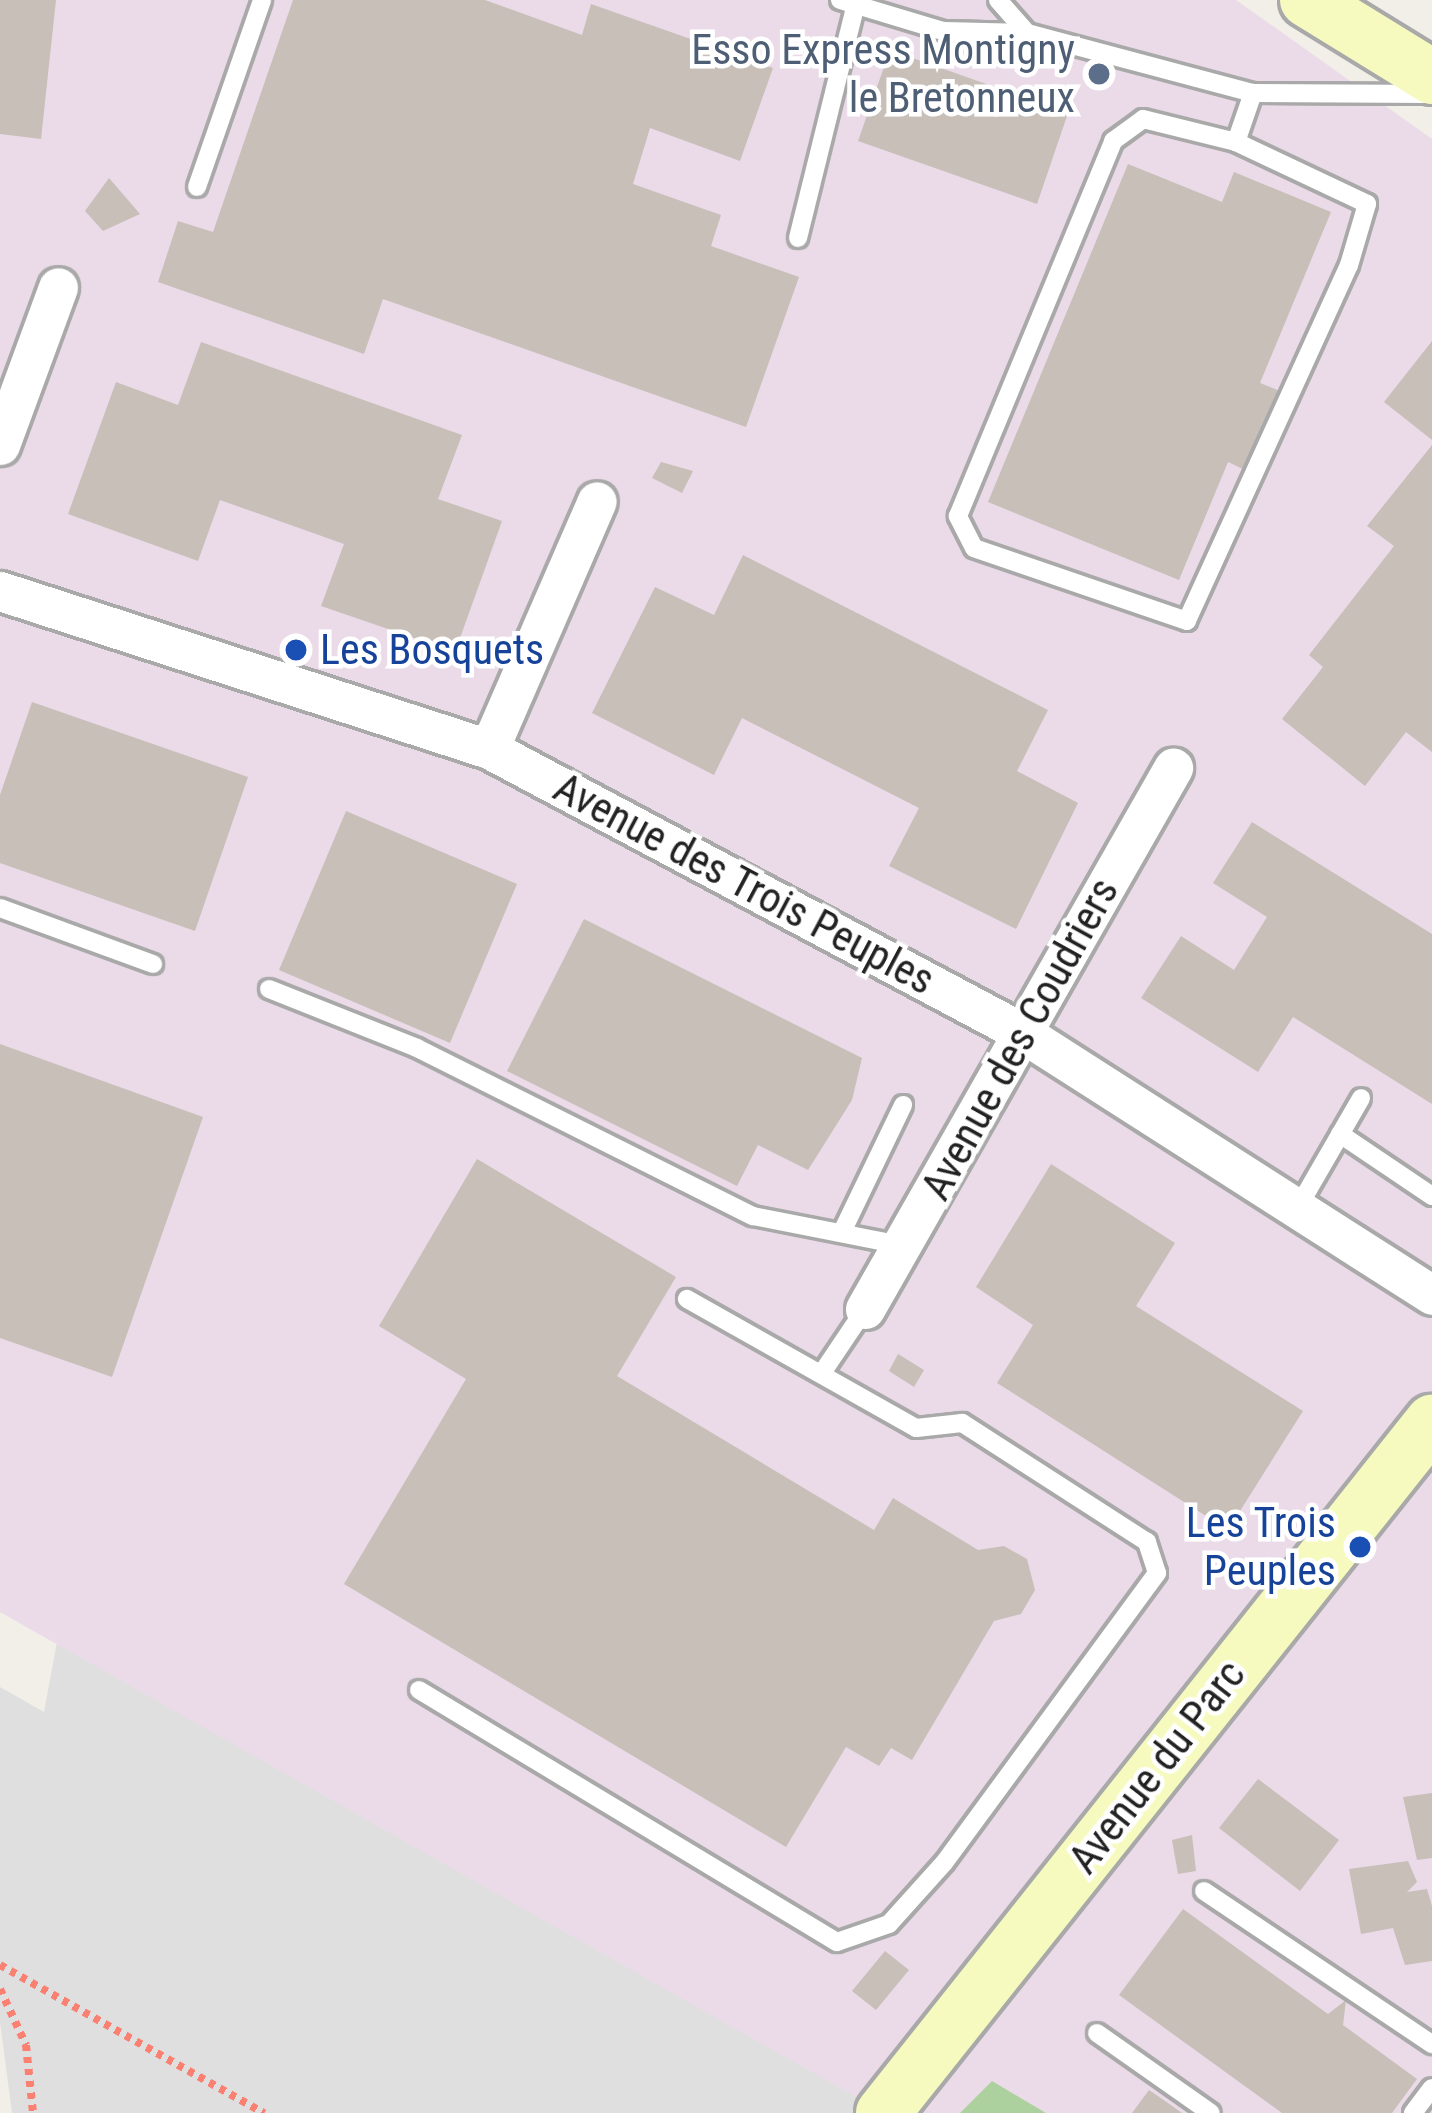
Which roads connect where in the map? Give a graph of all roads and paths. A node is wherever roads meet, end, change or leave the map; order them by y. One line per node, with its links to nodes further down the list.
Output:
1 (262, 0): 10 (lane)
2 (998, 0): 5 (lane)
3 (1307, 0): 6 (street)
4 (848, 2): 5 (lane); 11 (lane)
5 (1027, 34): 7 (lane)
6 (1432, 77)
7 (1253, 93): 8 (lane); 9 (lane)
8 (1432, 94)
9 (1236, 142): 9 (lane)
10 (197, 187)
11 (799, 238)
12 (58, 287): 13 (street)
13 (0, 445)
14 (597, 501): 16 (street)
15 (0, 591): 16 (street, Avenue des Trois Peuples)
16 (489, 748): 21 (street, Avenue des Trois Peuples)
17 (1173, 768): 21 (street, Avenue des Coudriers)
18 (0, 908): 19 (lane)
19 (153, 964)
20 (269, 989): 27 (lane)
21 (1021, 1032): 26 (street, Avenue des Trois Peuples); 28 (street, Avenue des Coudriers)
22 (1360, 1098): 24 (lane)
23 (903, 1106): 27 (lane)
24 (1340, 1134): 25 (lane); 26 (lane)
25 (1432, 1196)
26 (1298, 1209): 29 (street, Avenue des Trois Peuples)
27 (842, 1232): 28 (lane)
28 (906, 1246): 31 (street, Avenue des Coudriers)
29 (1432, 1295)
30 (687, 1299): 32 (lane)
31 (865, 1310): 32 (lane)
32 (824, 1370): 34 (lane)
33 (1432, 1422): 43 (street, Avenue du Parc)
34 (419, 1690)
35 (1204, 1891): 39 (lane)
36 (0, 1965): 42 (path)
37 (0, 1989): 41 (path)
38 (1096, 2033): 44 (lane)
39 (1432, 2044)
40 (1432, 2088): 45 (lane)
41 (33, 2113)
42 (264, 2113)
43 (883, 2113)
44 (1211, 2113)
45 (1413, 2113)

